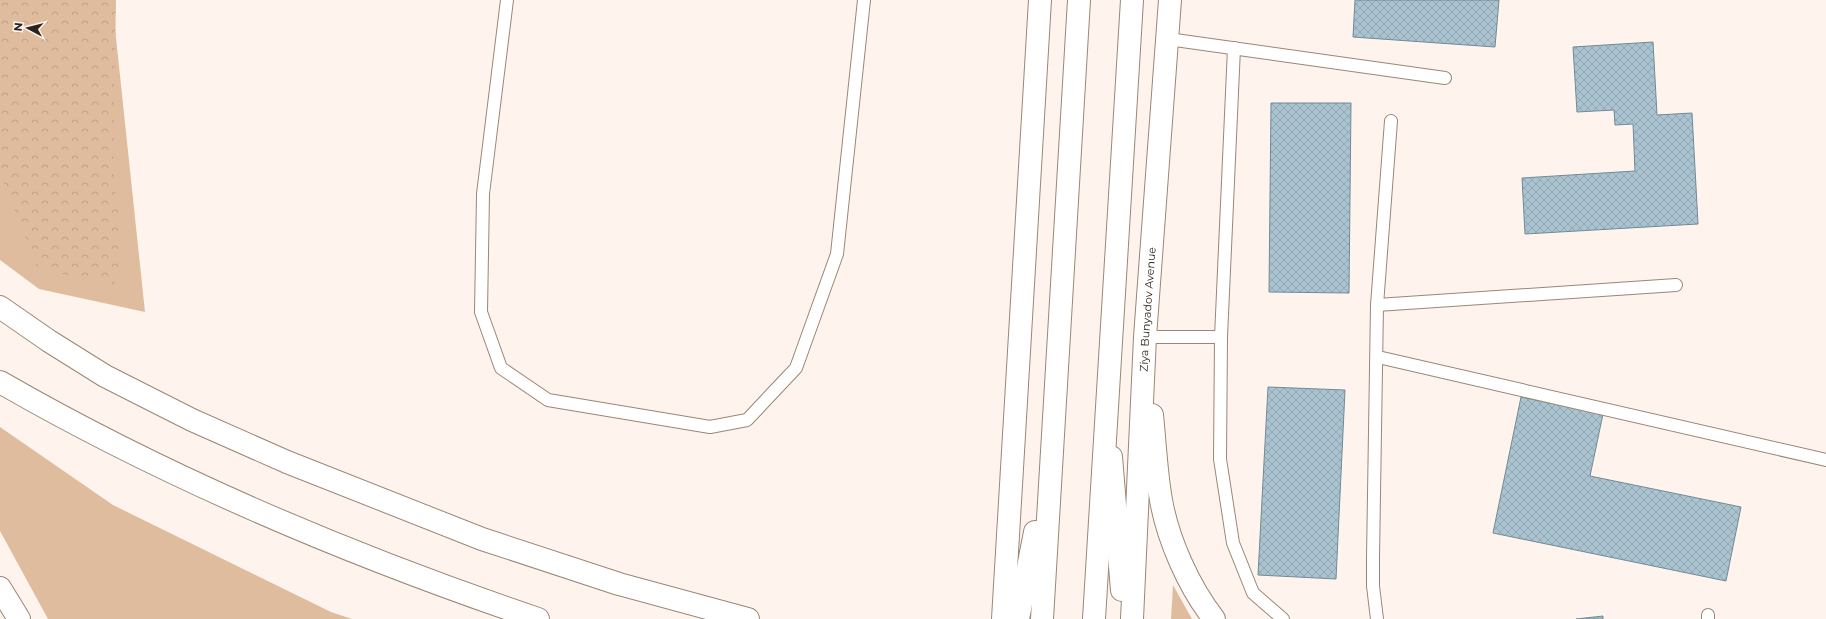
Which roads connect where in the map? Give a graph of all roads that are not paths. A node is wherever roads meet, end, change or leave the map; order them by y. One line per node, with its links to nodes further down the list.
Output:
1 (507, 0): 2 (lane)
2 (864, 0)
3 (1040, 0): 27 (main road)
4 (1079, 0): 21 (main road)
5 (1132, 0): 8 (main road)
6 (1138, 0): 8 (main road)
7 (1170, 0): 9 (main road, Ziya Bunyadov Avenue)
8 (1130, 35): 20 (main road)
9 (1168, 38): 10 (lane); 16 (main road, Ziya Bunyadov Avenue)
10 (1234, 48): 11 (lane); 17 (lane)
11 (1445, 78)
12 (1391, 121): 14 (lane)
13 (1676, 284): 14 (lane)
14 (1377, 305): 18 (lane)
15 (0, 308): 26 (main road)
16 (1144, 337): 17 (lane); 32 (main road, Ziya Bunyadov Avenue); 33 (main road)
17 (1221, 337): 34 (lane)
18 (1378, 357): 22 (lane); 35 (lane)
19 (0, 382): 25 (main road)
20 (1107, 414): 30 (main road); 31 (main road)
21 (1052, 453): 28 (main road); 29 (main road)
22 (1826, 460)
23 (0, 588): 24 (main road)
24 (19, 619)
25 (538, 619)
26 (748, 619)
27 (1003, 619)
28 (1018, 619)
29 (1042, 619)
30 (1094, 619)
31 (1124, 619)
32 (1132, 619)
33 (1214, 619)
34 (1283, 619)
35 (1377, 619)

